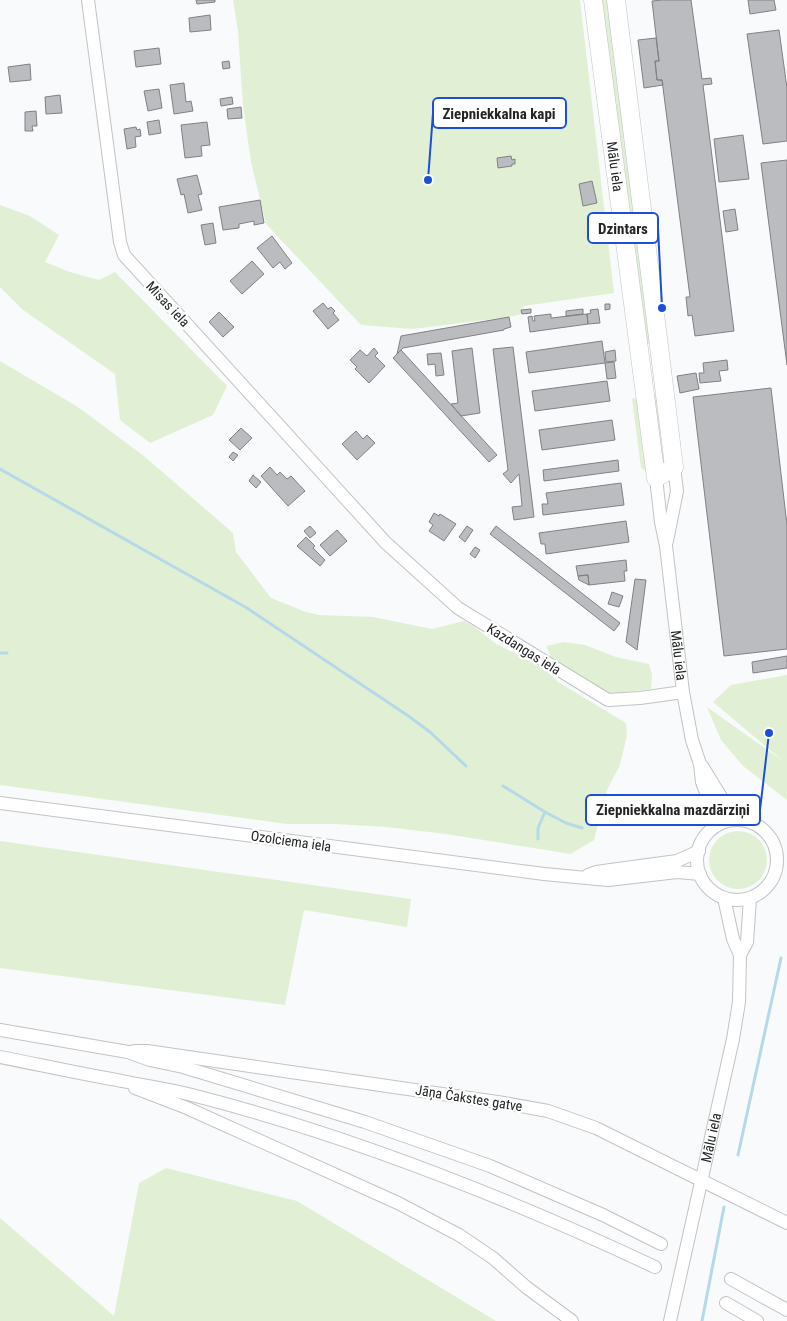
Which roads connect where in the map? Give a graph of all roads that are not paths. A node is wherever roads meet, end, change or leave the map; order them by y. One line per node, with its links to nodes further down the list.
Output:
1 (88, 0): 8 (street, Misas iela)
2 (593, 0): 5 (street, Mālu iela)
3 (616, 0): 4 (street, Mālu iela)
4 (662, 360): 5 (street); 6 (street, Mālu iela)
5 (640, 363): 7 (street, Mālu iela)
6 (674, 468): 7 (street); 9 (street, Mālu iela)
7 (656, 478): 9 (street, Mālu iela)
8 (386, 543): 10 (street, Kazdangas iela)
9 (666, 546): 10 (street, Mālu iela)
10 (683, 692): 11 (street, Mālu iela)
11 (700, 764): 13 (street, Mālu iela); 14 (street, Mālu iela)
12 (0, 803): 18 (street, Ozolciema iela)
13 (735, 820): 14 (street); 16 (street)
14 (716, 826): 15 (street)
15 (698, 851): 17 (street); 18 (street, Ozolciema iela)
16 (782, 860): 20 (street)
17 (700, 874): 18 (street, Ozolciema iela); 21 (street)
18 (581, 877)
19 (787, 877): 20 (street)
20 (772, 879): 22 (street)
21 (724, 898): 22 (street); 23 (street, Mālu iela)
22 (750, 898): 23 (street, Mālu iela)
23 (740, 955): 28 (street, Mālu iela)
24 (0, 1030): 25 (street, Jāņa Čakstes gatve)
25 (128, 1052): 28 (street, Jāņa Čakstes gatve); 30 (street, Jāņa Čakstes gatve)
26 (0, 1057): 27 (street)
27 (121, 1081): 31 (street); 35 (street)
28 (702, 1181): 29 (street, Jāņa Čakstes gatve); 36 (street, Mālu iela)
29 (787, 1223)
30 (661, 1244)
31 (655, 1267)
32 (731, 1279): 34 (street)
33 (726, 1303): 37 (street)
34 (787, 1310)
35 (572, 1321)
36 (670, 1321)
37 (757, 1321)

